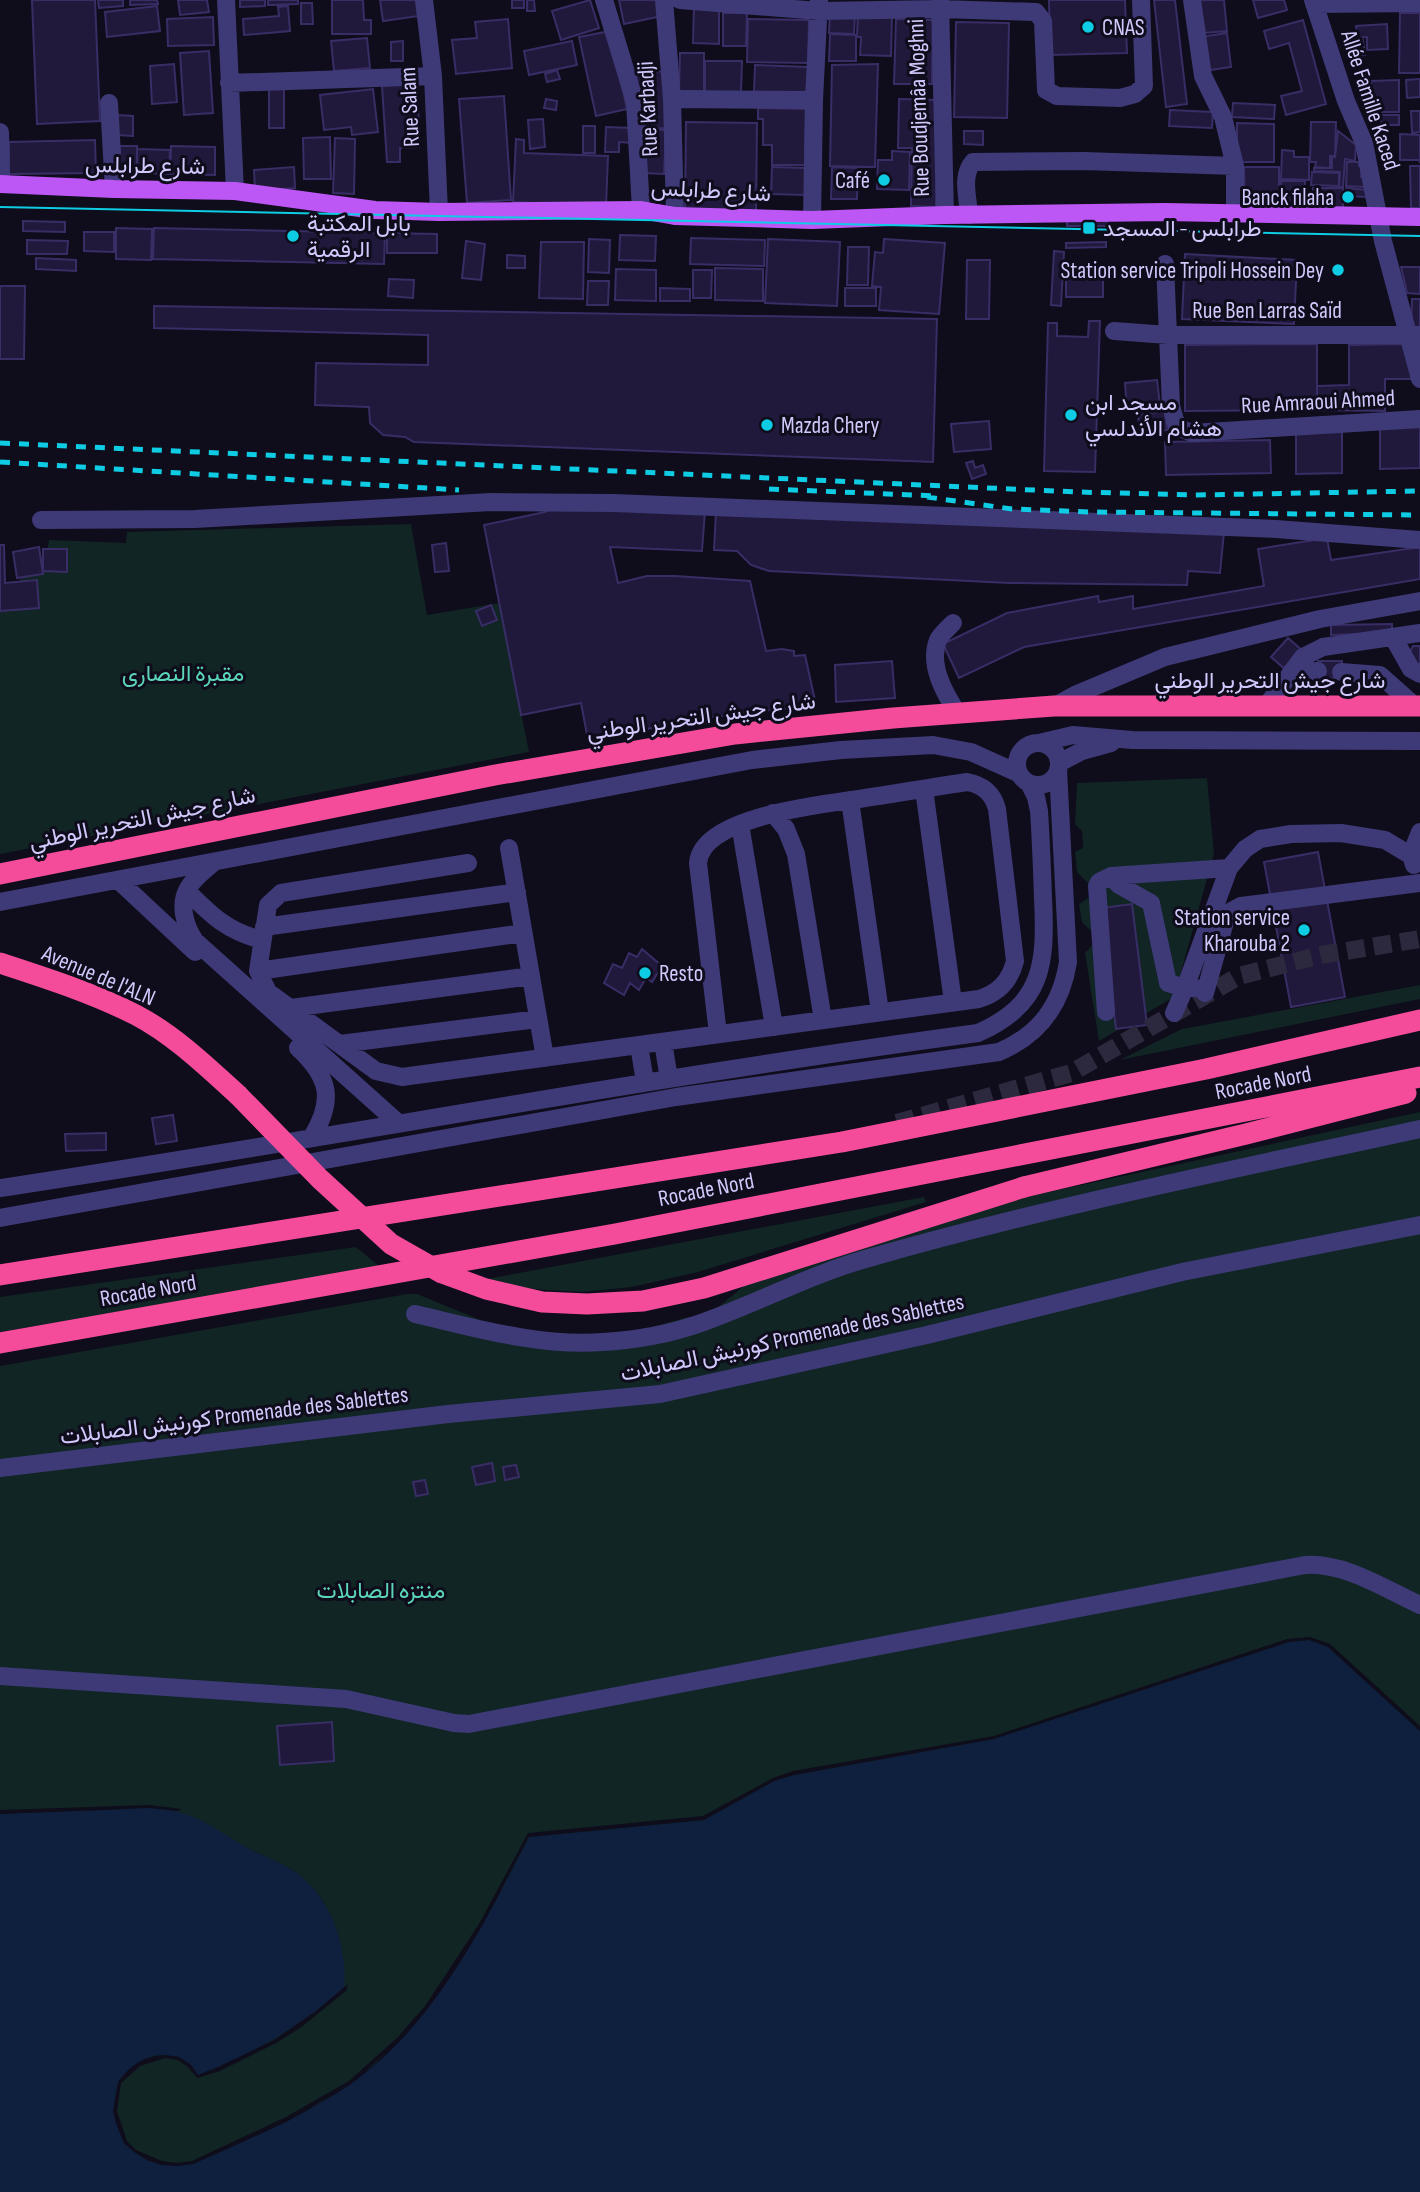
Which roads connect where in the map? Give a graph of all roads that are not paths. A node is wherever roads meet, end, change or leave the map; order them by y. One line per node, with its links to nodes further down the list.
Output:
1 (226, 0): 13 (street)
2 (425, 0): 12 (street, Rue Salam)
3 (604, 0): 22 (street)
4 (664, 0): 14 (street, Rue Karbadji)
5 (680, 0): 11 (street)
6 (1141, 0): 10 (street)
7 (1192, 0): 18 (street)
8 (1313, 2): 9 (street); 28 (street, Allée Famille Kaced)
9 (1420, 3)
10 (940, 4): 11 (street); 25 (street, Rue Boudjemâa Moghni)
11 (819, 5): 15 (street)
12 (433, 76): 13 (street); 23 (street, Rue Salam)
13 (229, 83): 21 (street)
14 (672, 99): 15 (street); 27 (street, Rue Karbadji)
15 (814, 100): 30 (street)
16 (108, 103): 20 (street)
17 (0, 132): 19 (street)
18 (1235, 166): 24 (street); 26 (street)
19 (1, 184): 20 (main road, شارع طرابلس)
20 (114, 189): 21 (main road, شارع طرابلس)
21 (235, 191): 23 (main road, شارع طرابلس)
22 (641, 210): 23 (main road, شارع طرابلس); 27 (main road, شارع طرابلس)
23 (439, 212)
24 (1235, 212): 26 (main road, شارع طرابلس); 28 (main road, شارع طرابلس)
25 (945, 215): 26 (main road, شارع طرابلس); 30 (main road, شارع طرابلس)
26 (969, 215)
27 (675, 216): 30 (main road, شارع طرابلس)
28 (1379, 216): 29 (main road, شارع طرابلس); 34 (street, Allée Famille Kaced)
29 (1420, 217)
30 (812, 220)
31 (1165, 264): 33 (street)
32 (1114, 331): 33 (street, Rue Ben Larras Saïd)
33 (1168, 334): 34 (street, Rue Ben Larras Saïd); 36 (street, Rue Amraoui Ahmed)
34 (1414, 335): 35 (street, Allée Famille Kaced)
35 (1420, 379)
36 (1420, 419)
37 (41, 520): 38 (street)
38 (1420, 540)
39 (1420, 601): 48 (street)
40 (953, 622): 50 (street)
41 (1420, 633): 42 (street)
42 (1393, 637): 44 (street); 46 (street)
43 (1318, 671): 44 (street)
44 (1291, 672): 47 (street)
45 (1341, 672): 49 (street)
46 (1420, 674)
47 (1267, 705): 48 (highway, شارع جيش التحرير الوطني); 49 (highway, شارع جيش التحرير الوطني)
48 (1054, 706): 50 (highway, شارع جيش التحرير الوطني)
49 (1417, 706)
50 (958, 714): 66 (highway, شارع جيش التحرير الوطني)
51 (1132, 740): 52 (street); 53 (street); 54 (street)
52 (1420, 741)
53 (1040, 743): 54 (street); 55 (street)
54 (1058, 766): 55 (street); 102 (street)
55 (1024, 778): 63 (street); 94 (street)
56 (924, 789): 57 (street); 79 (street); 79 (street)
57 (850, 800): 58 (street); 81 (street)
58 (773, 813): 59 (street); 85 (street)
59 (740, 824): 87 (street); 88 (street)
60 (1420, 832): 62 (street)
61 (509, 848): 71 (street)
62 (1415, 858): 65 (street); 69 (street)
63 (213, 863): 68 (street); 70 (street)
64 (468, 863): 74 (street)
65 (1229, 867): 67 (street); 78 (street)
66 (0, 874)
67 (1111, 876): 78 (street); 82 (street)
68 (119, 881): 72 (street); 99 (street)
69 (1420, 882): 78 (street)
70 (187, 891): 74 (street); 97 (street)
71 (517, 892): 73 (street); 74 (street)
72 (0, 902)
73 (523, 933): 76 (street); 77 (street)
74 (263, 934): 76 (street)
75 (0, 963): 100 (highway, Avenue de l'ALN, bridge)
76 (258, 971): 80 (street)
77 (531, 976): 80 (street); 84 (street)
78 (1185, 988): 83 (street)
79 (953, 1002): 81 (street)
80 (291, 1009): 90 (street)
81 (880, 1012): 85 (street)
82 (1106, 1012)
83 (1174, 1013)
84 (538, 1019): 90 (street); 92 (street)
85 (823, 1020): 87 (street)
86 (1420, 1020): 104 (highway, Rocade Nord)
87 (774, 1027): 88 (street)
88 (718, 1034): 89 (street)
89 (663, 1042): 91 (street); 94 (street)
90 (340, 1044): 92 (street)
91 (639, 1045): 92 (street); 95 (street)
92 (545, 1058)
93 (1420, 1077): 106 (highway, Rocade Nord)
94 (669, 1079): 95 (street)
95 (645, 1082): 97 (street)
96 (1420, 1090): 100 (highway, Rocade Nord)
97 (397, 1122): 99 (street)
98 (1420, 1129): 105 (street)
99 (312, 1137): 101 (street)
100 (1024, 1186)
101 (0, 1188)
102 (0, 1217)
103 (1420, 1225): 107 (street, كورنيش الصابلات Promenade des Sablettes)
104 (0, 1275)
105 (415, 1314)
106 (0, 1343)
107 (0, 1468)
108 (1420, 1605): 109 (street)
109 (0, 1676)

